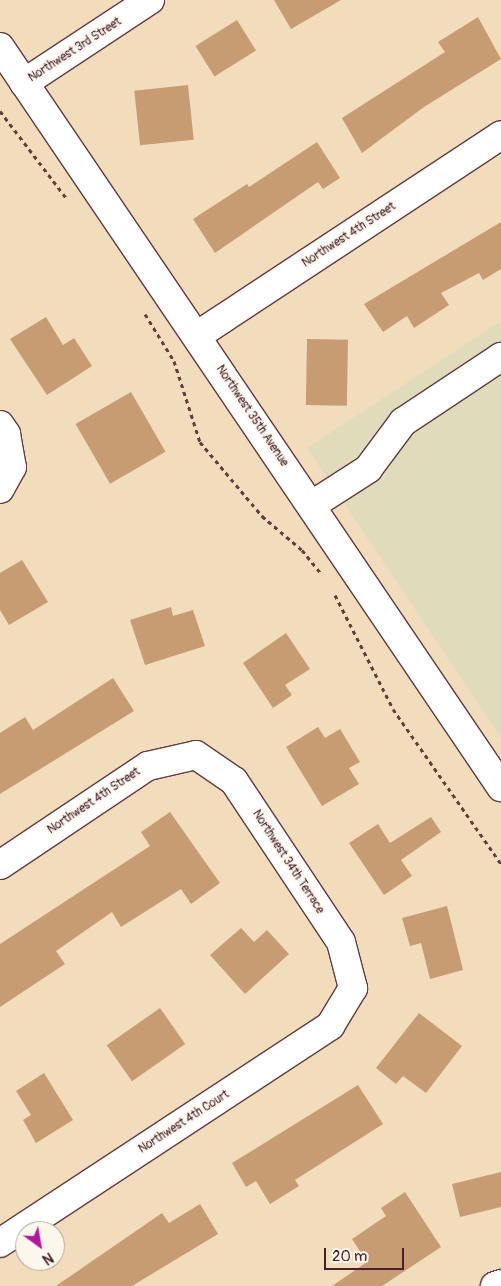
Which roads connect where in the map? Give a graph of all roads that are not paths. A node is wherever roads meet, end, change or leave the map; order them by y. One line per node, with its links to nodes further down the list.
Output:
1 (150, 0): 3 (street, Northwest 3rd Street)
2 (0, 47): 3 (street, Northwest 35th Avenue)
3 (24, 83): 5 (street, Northwest 35th Avenue)
4 (501, 135): 5 (street, Northwest 4th Street)
5 (198, 335): 9 (street, Northwest 35th Avenue)
6 (501, 357): 9 (street)
7 (0, 425): 8 (street)
8 (6, 478)
9 (312, 505): 11 (street, Northwest 35th Avenue)
10 (196, 755): 12 (street, Northwest 4th Street); 13 (street, Northwest 34th Terrace)
11 (501, 786)
12 (0, 865)
13 (353, 988): 14 (street, Northwest 4th Court)
14 (0, 1242)
15 (501, 1284): 16 (street)
16 (495, 1286)

